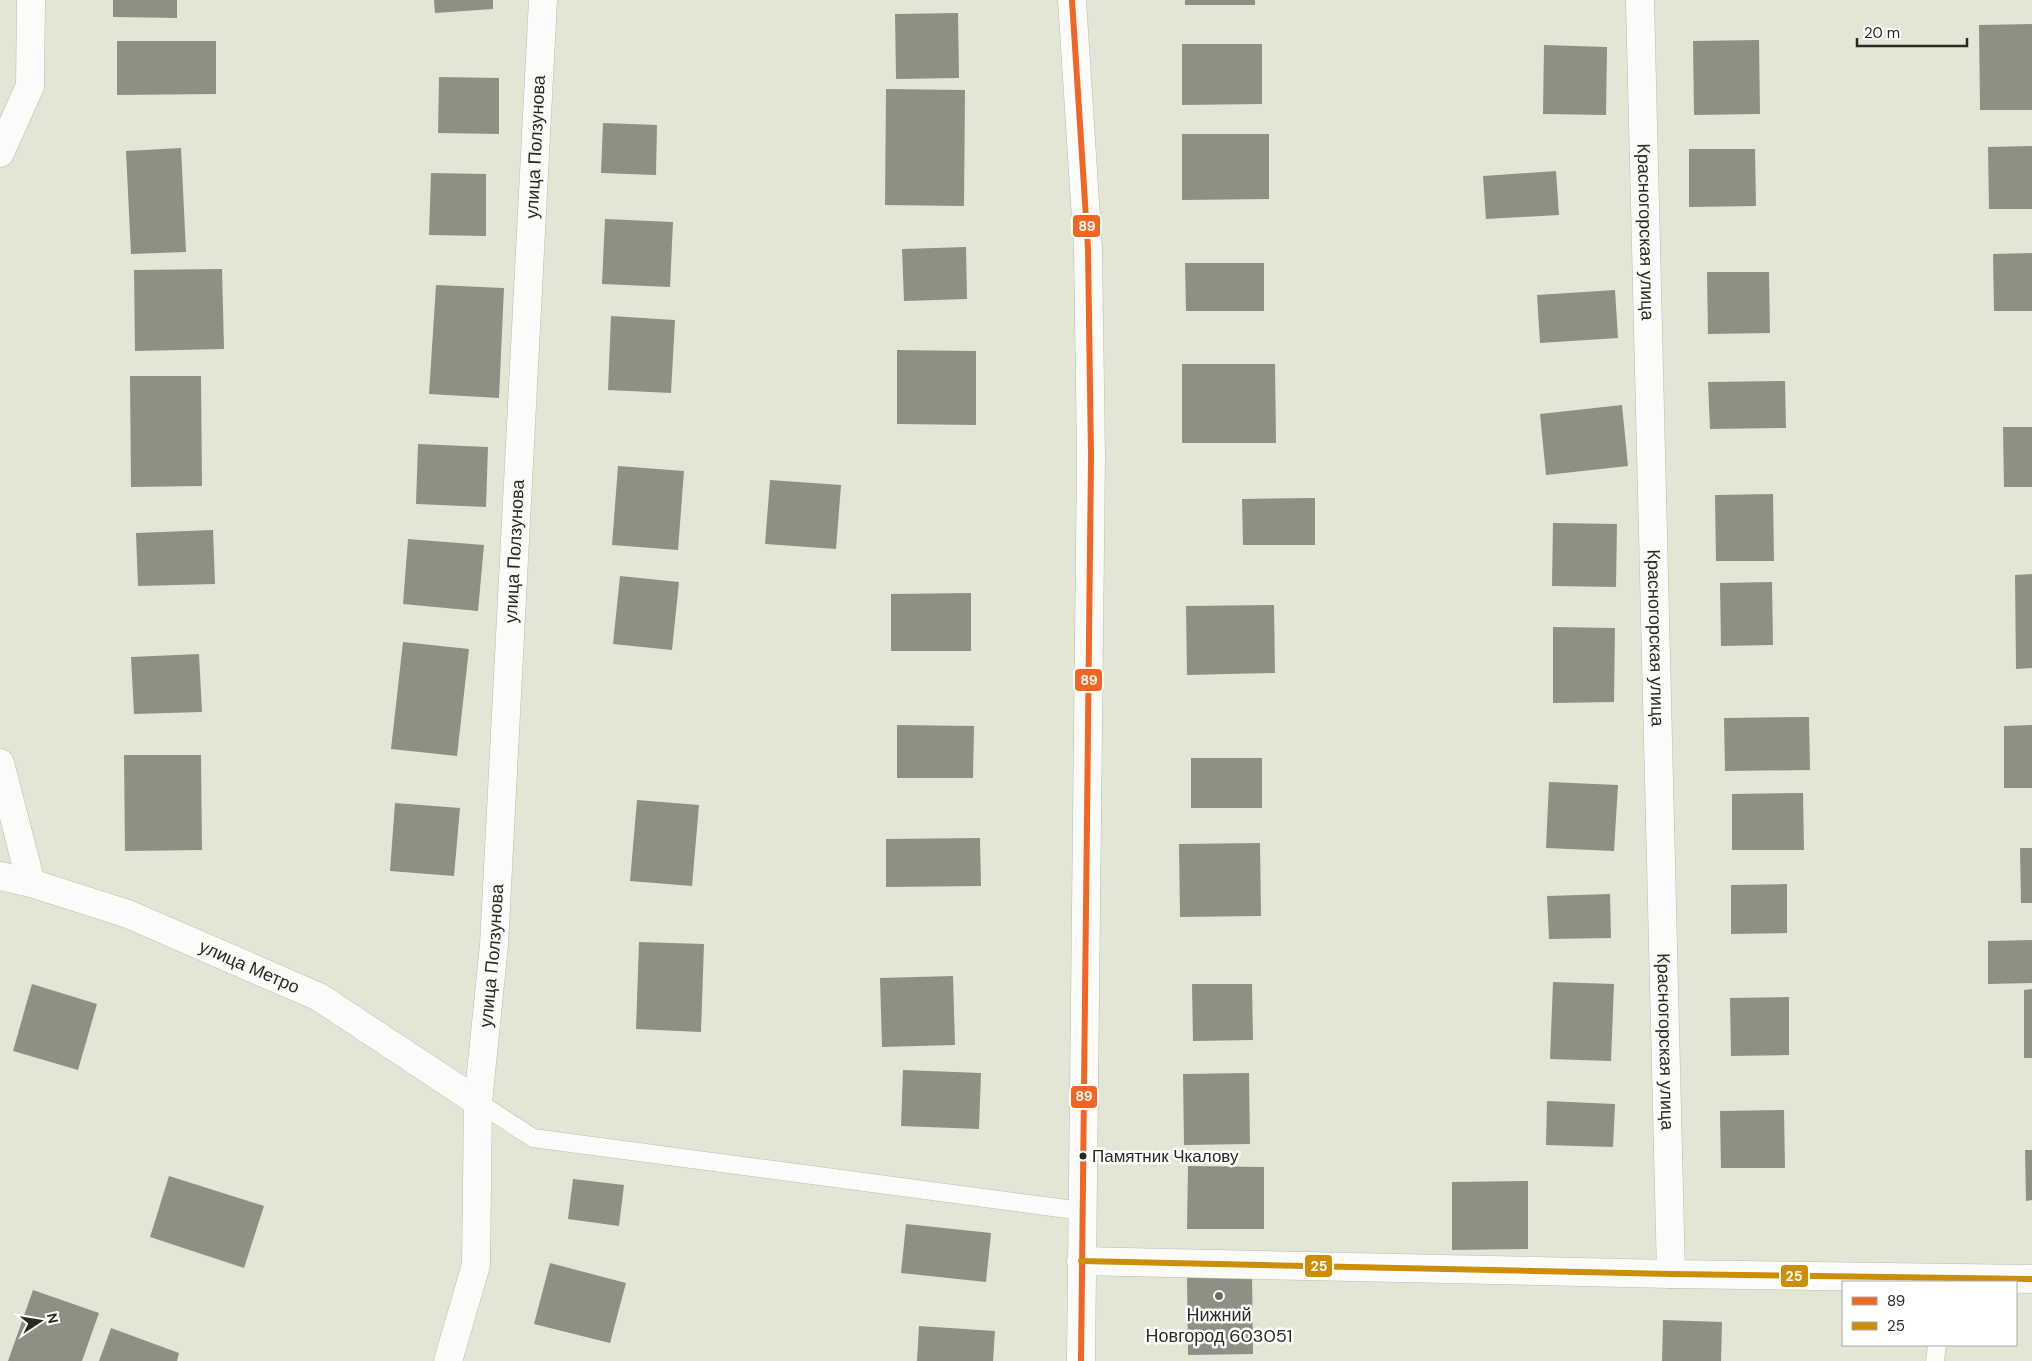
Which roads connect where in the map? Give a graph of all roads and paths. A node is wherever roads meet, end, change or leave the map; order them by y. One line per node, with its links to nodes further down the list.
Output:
1 (31, 0): 5 (street)
2 (543, 0): 9 (street, улица Ползунова)
3 (1072, 0): 10 (street)
4 (1640, 0): 12 (street, Красногорская улица)
5 (0, 153)
6 (0, 763): 8 (street)
7 (0, 876): 8 (street, улица Метро)
8 (31, 883): 9 (street, улица Метро)
9 (478, 1102): 10 (lane); 16 (street, улица Ползунова)
10 (1082, 1211): 11 (street)
11 (1081, 1261): 12 (street); 17 (street)
12 (1671, 1274): 14 (street)
13 (2032, 1279): 14 (street)
14 (1943, 1280)
15 (1937, 1346): 18 (lane)
16 (448, 1361)
17 (1080, 1361)
18 (1935, 1361)

